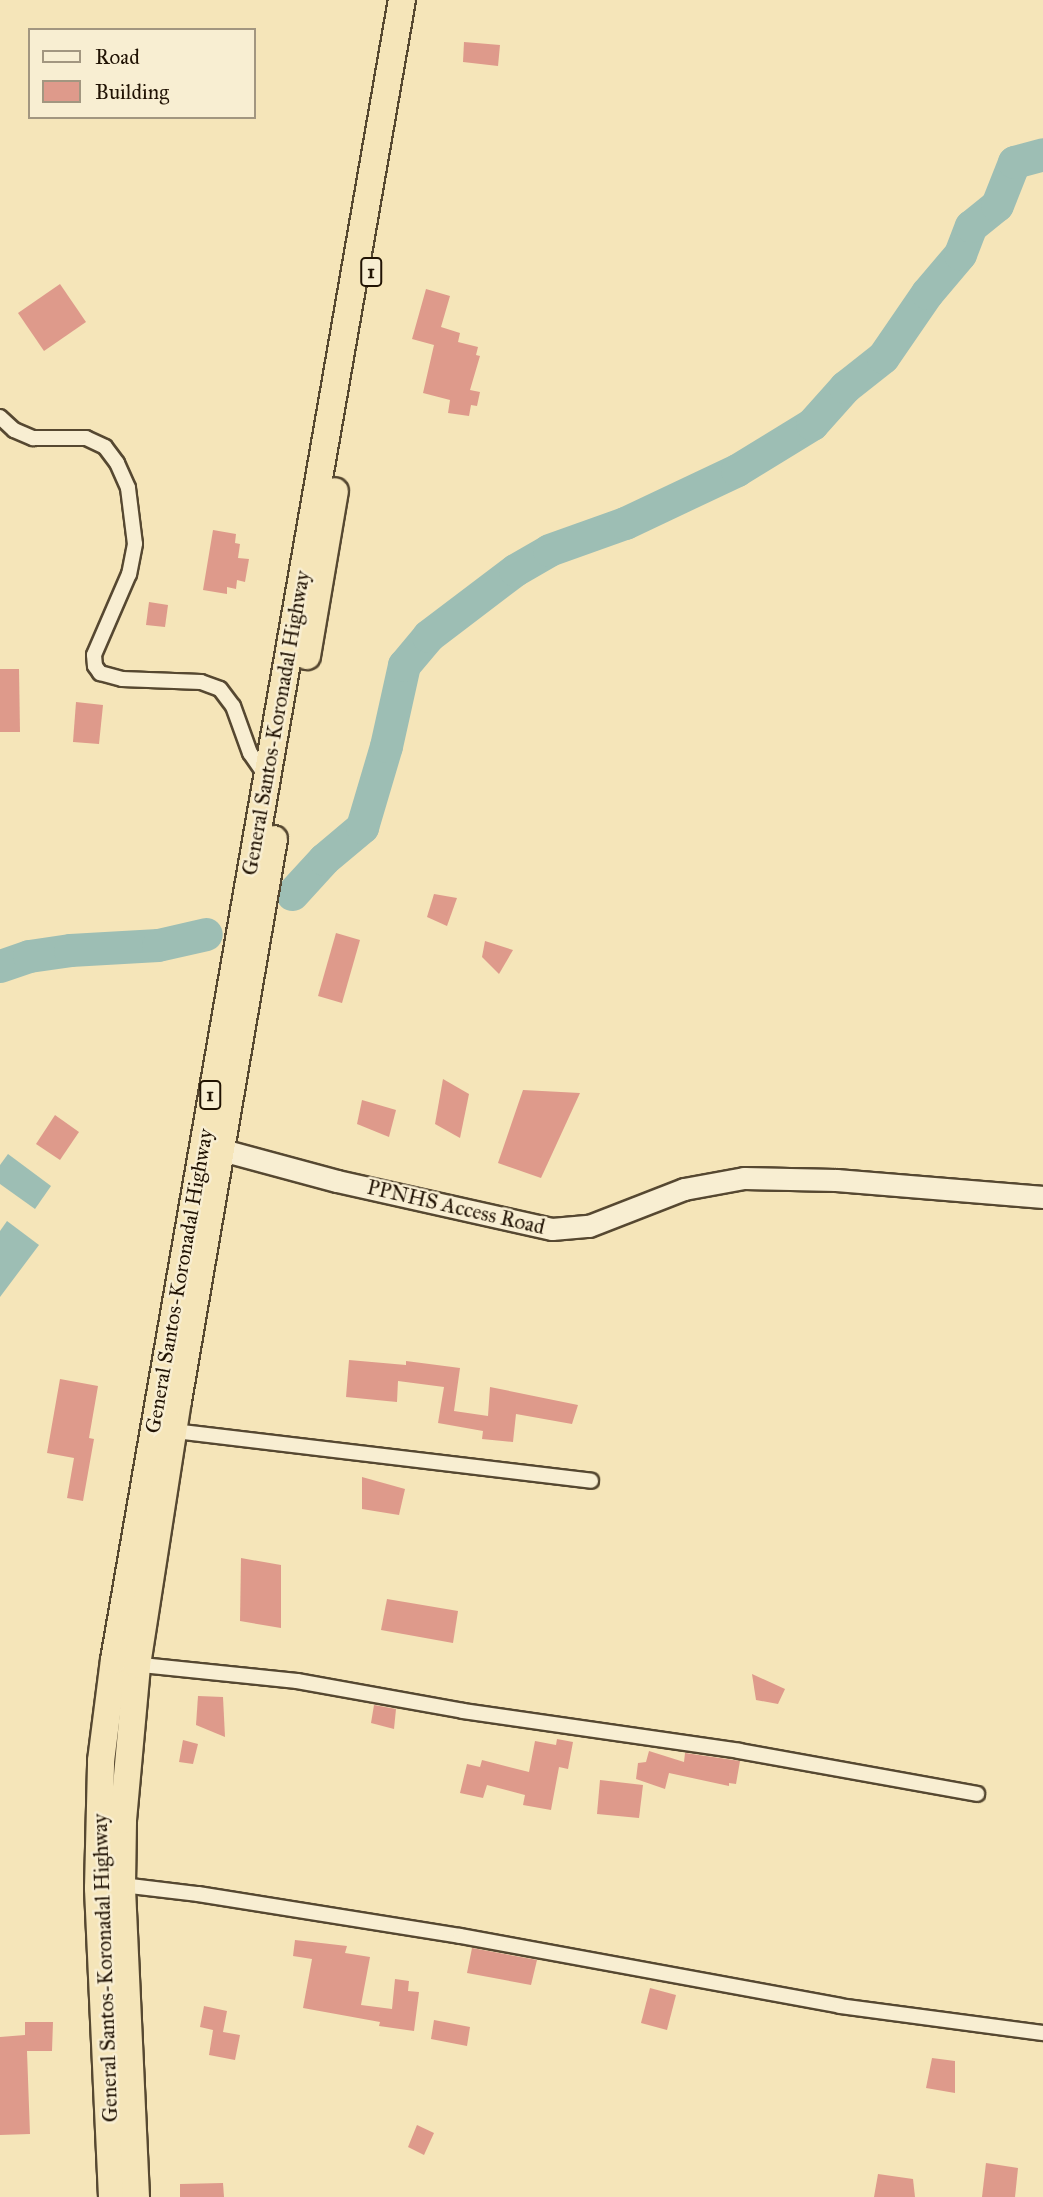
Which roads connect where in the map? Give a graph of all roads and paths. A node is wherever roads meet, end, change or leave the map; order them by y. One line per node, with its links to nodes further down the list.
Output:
1 (402, 0): 4 (highway, General Santos-Koronadal Highway / 1)
2 (420, 0): 5 (highway, General Santos-Koronadal Highway / 1)
3 (0, 416): 4 (street)
4 (267, 777): 5 (highway, General Santos-Koronadal Highway / 1)
5 (211, 1149): 6 (street, PPNHS Access Road); 7 (highway, General Santos-Koronadal Highway / 1); 9 (highway, General Santos-Koronadal Highway / 1)
6 (1043, 1197)
7 (174, 1431): 8 (street); 9 (highway, General Santos-Koronadal Highway / 1)
8 (591, 1481)
9 (125, 1663): 10 (street); 11 (highway, General Santos-Koronadal Highway / 1); 12 (highway, General Santos-Koronadal Highway / 1)
10 (977, 1794)
11 (122, 1885): 12 (highway, General Santos-Koronadal Highway / 1); 13 (street)
12 (114, 2010): 14 (highway, General Santos-Koronadal Highway / 1); 15 (highway, General Santos-Koronadal Highway / 1)
13 (1043, 2033)
14 (112, 2197)
15 (135, 2197)

